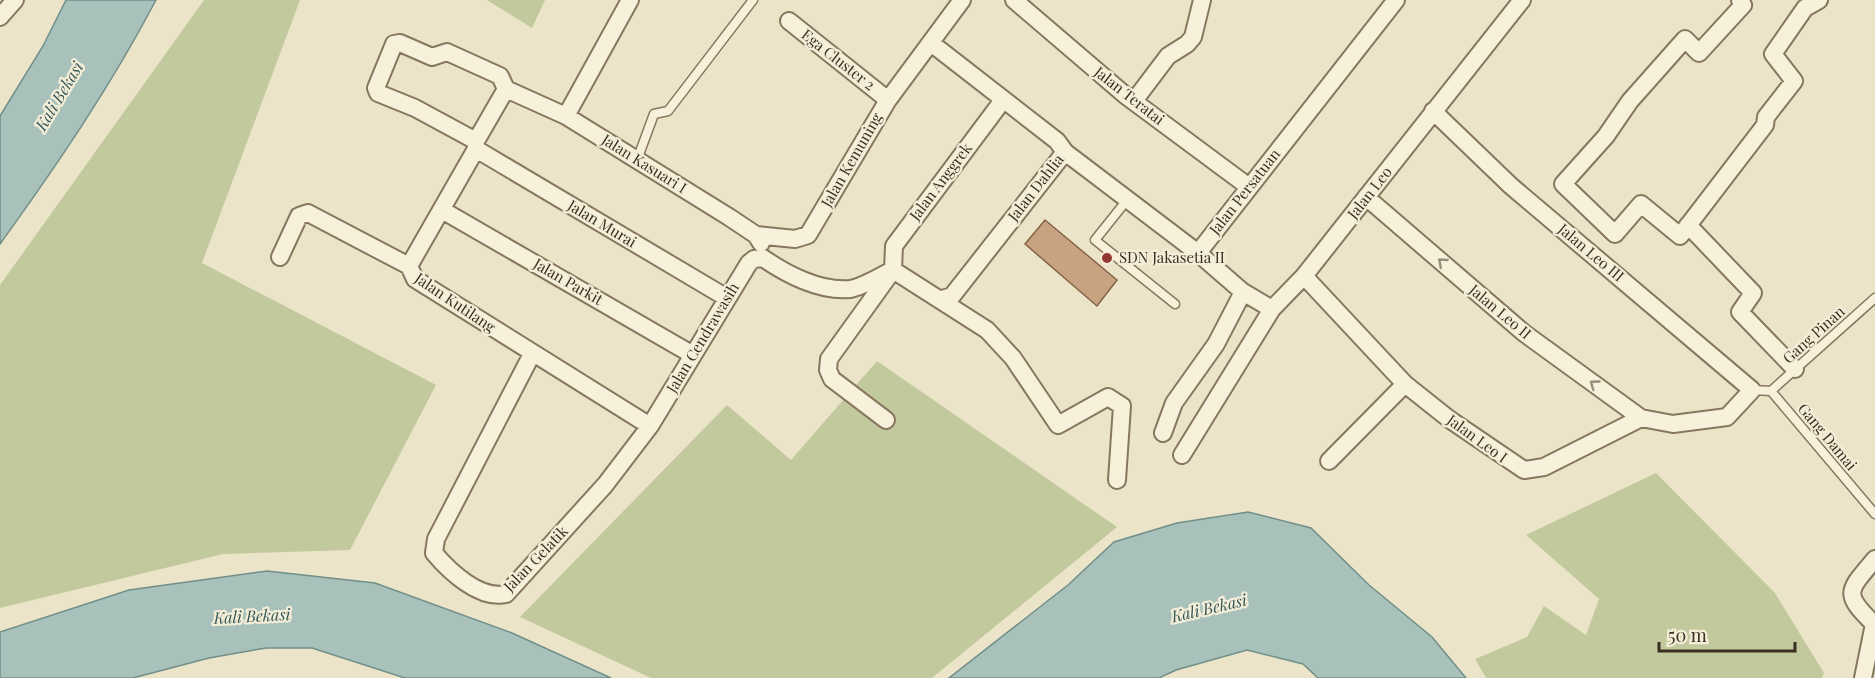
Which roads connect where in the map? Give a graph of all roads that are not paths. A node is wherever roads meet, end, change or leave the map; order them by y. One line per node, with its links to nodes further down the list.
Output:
1 (15, 0): 11 (street)
2 (630, 0): 19 (street)
3 (753, 0): 22 (lane)
4 (962, 0): 13 (street, Jalan Kemuning)
5 (1014, 0): 17 (street, Jalan Teratai)
6 (1202, 0): 17 (street)
7 (1396, 0): 23 (street, Jalan Persatuan)
8 (1522, 0): 18 (street, Jalan Leo)
9 (1740, 0): 27 (street)
10 (1819, 0): 27 (street)
11 (0, 17)
12 (789, 21): 15 (street, Ega Cluster 2)
13 (931, 43): 15 (street, Jalan Kemuning); 16 (street, Jalan Dahlia)
14 (506, 89): 19 (street, Jalan Kasuari I); 20 (street); 20 (street, Jalan Murai)
15 (888, 100): 28 (street, Jalan Kemuning)
16 (1003, 100): 21 (street, Jalan Dahlia); 33 (street, Jalan Anggrek)
17 (1134, 101): 23 (street, Jalan Teratai)
18 (1433, 111): 24 (street, Jalan Leo); 45 (street, Jalan Leo III)
19 (566, 116): 22 (street, Jalan Kasuari I)
20 (476, 145): 26 (street); 36 (street, Jalan Murai)
21 (1065, 152): 25 (street); 38 (street, Jalan Dahlia)
22 (637, 160): 28 (street, Jalan Kasuari I)
23 (1249, 187): 29 (street, Jalan Persatuan)
24 (1366, 197): 34 (street, Jalan Leo); 47 (street, Jalan Leo II, one-way to 24)
25 (1127, 200): 29 (street); 39 (lane)
26 (442, 210): 32 (street); 42 (street, Jalan Parkit)
27 (1688, 225): 43 (street)
28 (756, 235): 31 (street)
29 (1198, 253): 35 (street)
30 (280, 257): 32 (street, Jalan Kutilang)
31 (763, 258): 33 (street); 36 (street, Jalan Cendrawasih)
32 (409, 266): 41 (street, Jalan Kutilang)
33 (893, 270): 38 (street); 48 (street)
34 (1304, 276): 40 (street, Jalan Leo); 44 (street, Jalan Leo I)
35 (1243, 292): 40 (street); 50 (street)
36 (727, 298): 42 (street, Jalan Cendrawasih)
37 (1875, 298): 43 (lane, Gang Pinan)
38 (942, 299): 53 (street)
39 (1176, 304)
40 (1272, 309): 51 (street, Jalan Leo)
41 (532, 354): 49 (street, Jalan Kutilang); 49 (street, Jalan Gelatik)
42 (693, 355): 49 (street, Jalan Cendrawasih)
43 (1796, 369): 46 (lane, Gang Pinan)
44 (1405, 384): 47 (street, Jalan Leo I); 52 (street)
45 (1752, 390): 46 (lane); 47 (street)
46 (1771, 392): 54 (lane, Gang Damai)
47 (1641, 418)
48 (886, 420)
49 (650, 426)
50 (1163, 433)
51 (1182, 456)
52 (1329, 461)
53 (1117, 480)
54 (1875, 514)
55 (1875, 559): 56 (street)
56 (1875, 624): 57 (street)
57 (1863, 678)

